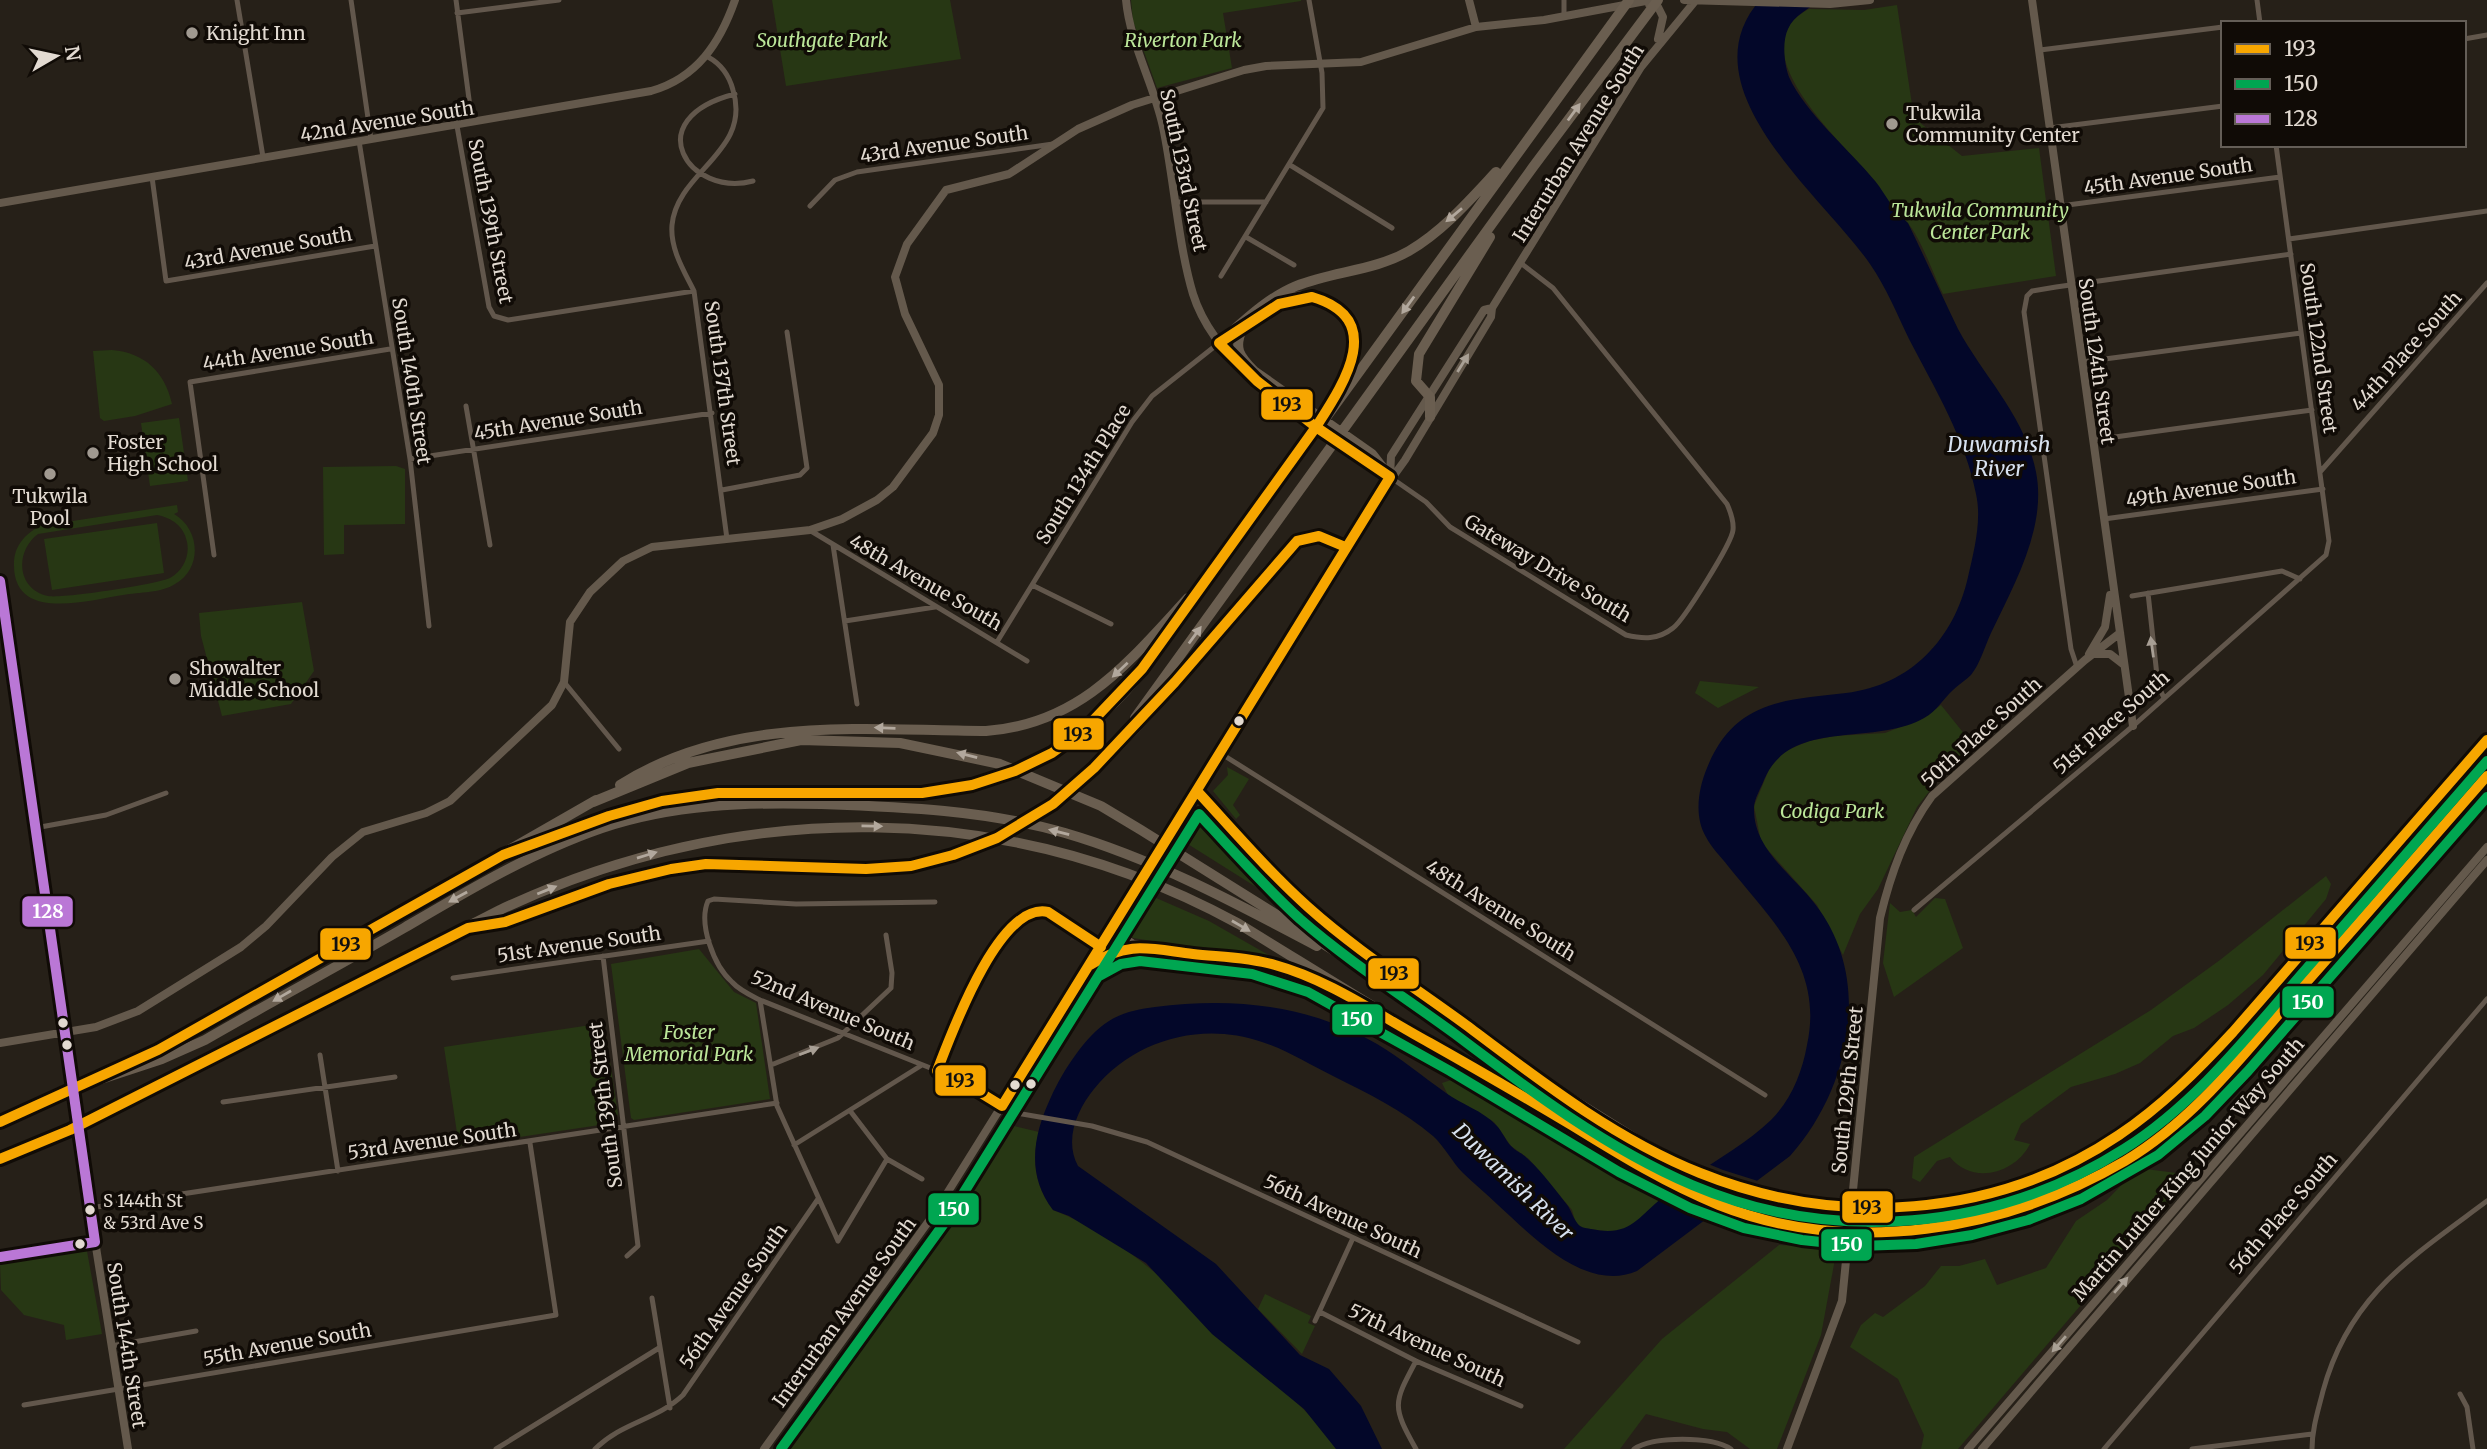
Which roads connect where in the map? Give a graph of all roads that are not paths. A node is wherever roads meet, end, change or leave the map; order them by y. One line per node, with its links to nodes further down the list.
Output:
1 (237, 0): 40 (street)
2 (351, 0): 36 (street)
3 (456, 0): 19 (street, South 139th Street)
4 (559, 0): 19 (street)
5 (735, 0): 28 (street, 42nd Avenue South)
6 (1126, 0): 47 (street, South 133rd Street)
7 (1308, 0): 29 (street)
8 (1469, 0): 22 (street)
9 (1564, 0): 20 (street)
10 (1651, 0): 16 (street)
11 (1658, 0): 42 (highway, one-way to 11)
12 (1684, 0): 17 (street)
13 (1870, 0): 18 (street)
14 (2032, 0): 27 (street, South 124th Street)
15 (2257, 0): 21 (street)
16 (1634, 1): 20 (street); 26 (street); 35 (highway)
17 (1696, 1): 18 (street); 26 (street, Interurban Avenue South)
18 (1736, 1)
19 (457, 13): 32 (street, South 139th Street)
20 (1564, 17): 22 (street)
21 (2259, 21)
22 (1476, 27): 29 (street)
23 (2221, 27): 27 (street)
24 (2487, 35): 25 (street)
25 (2466, 39)
26 (1654, 50): 58 (street, Interurban Avenue South)
27 (2040, 50): 34 (street, South 124th Street)
28 (708, 57): 30 (street); 32 (street, 42nd Avenue South)
29 (1320, 66): 38 (street); 41 (street)
30 (735, 94): 43 (street, South 137th Street); 43 (street)
31 (2221, 106): 34 (street)
32 (472, 123): 33 (street, 42nd Avenue South)
33 (457, 126): 36 (street, 42nd Avenue South); 63 (street, South 139th Street)
34 (2050, 128): 51 (street, South 124th Street)
35 (1534, 130): 68 (highway, one-way to 68); 73 (highway, one-way to 73)
36 (371, 139): 37 (street, 42nd Avenue South)
37 (359, 141): 40 (street, 42nd Avenue South); 56 (street, South 140th Street)
38 (1053, 144): 50 (street, 43rd Avenue South); 85 (street)
39 (2276, 147): 45 (street, South 122nd Street)
40 (263, 157): 44 (street, 42nd Avenue South)
41 (1290, 165): 48 (street); 53 (street)
42 (1533, 167): 71 (highway); 117 (highway, one-way to 42)
43 (702, 173): 46 (street); 63 (street, South 137th Street)
44 (152, 177): 49 (street, 42nd Avenue South); 56 (street, 43rd Avenue South)
45 (2280, 177): 51 (street, 45th Avenue South); 55 (street, South 122nd Street)
46 (753, 181)
47 (1177, 202): 48 (street); 68 (street, South 133rd Street)
48 (1266, 202): 54 (street)
49 (0, 203)
50 (810, 206)
51 (2060, 206): 61 (street, South 124th Street)
52 (2487, 211): 55 (street)
53 (1392, 228)
54 (1246, 237): 59 (street); 60 (street)
55 (2289, 239): 57 (street, South 122nd Street)
56 (374, 246): 69 (street, South 140th Street)
57 (2291, 254): 61 (street); 67 (street, South 122nd Street)
58 (1522, 264): 64 (street, Interurban Avenue South); 81 (street, Gateway Drive South)
59 (1294, 265)
60 (1221, 276)
61 (2071, 284): 70 (street, South 124th Street); 110 (street)
62 (2487, 284): 80 (street, 44th Place South)
63 (694, 290): 75 (street, South 137th Street)
64 (1492, 308): 71 (street, Interurban Avenue South); 76 (street, Interurban Avenue South, one-way to 64)
65 (1243, 327): 68 (highway); 73 (highway); 81 (highway)
66 (787, 332): 83 (street)
67 (2301, 333): 70 (street); 74 (street, South 122nd Street)
68 (1219, 343): 81 (street, Gateway Drive South); 96 (street, South 134th Place)
69 (390, 349): 79 (street, South 140th Street); 90 (street, 44th Avenue South)
70 (2081, 362): 77 (street, South 124th Street)
71 (1430, 397): 76 (highway); 81 (street, Interurban Avenue South)
72 (466, 406): 78 (street)
73 (1330, 408): 92 (highway)
74 (2312, 410): 77 (street); 80 (street, South 122nd Street)
75 (712, 413): 78 (street, 45th Avenue South); 83 (street, South 137th Street)
76 (1430, 417): 81 (street, Interurban Avenue South)
77 (2091, 440): 84 (street, South 124th Street)
78 (474, 449): 79 (street, 45th Avenue South); 87 (street)
79 (410, 459): 103 (street, South 140th Street)
80 (2320, 472): 82 (street, South 122nd Street)
81 (1390, 477): 89 (street, Interurban Avenue South)
82 (2323, 489): 84 (street, 49th Avenue South); 91 (street, South 122nd Street)
83 (722, 490): 86 (street, South 137th Street)
84 (2103, 519): 93 (street, South 124th Street)
85 (810, 530): 86 (street); 88 (street, 48th Avenue South)
86 (727, 538): 111 (street)
87 (490, 545)
88 (832, 545): 99 (street, 48th Avenue South); 100 (street)
89 (1343, 546): 117 (highway); 118 (street, Interurban Avenue South)
90 (215, 555)
91 (2326, 555): 94 (street, 51st Place South)
92 (1217, 567): 122 (highway, one-way to 122); 125 (highway)
93 (2110, 570): 104 (street, South 124th Street); 105 (street)
94 (2300, 579): 97 (street); 112 (street, 51st Place South)
95 (0, 581): 101 (street, South 144th Street)
96 (1032, 585): 102 (street); 106 (street, South 134th Place)
97 (2148, 593): 98 (street); 112 (street, one-way to 97)
98 (2132, 596)
99 (935, 607): 100 (street); 106 (street, 48th Avenue South)
100 (845, 621): 113 (street)
101 (3, 623): 123 (street, South 144th Street)
102 (1111, 624)
103 (429, 626)
104 (2120, 633): 105 (street); 107 (street, 50th Place South); 109 (street, South 124th Street)
105 (2101, 635): 107 (street)
106 (997, 642): 108 (street, 48th Avenue South)
107 (2088, 657): 109 (street); 110 (street, 50th Place South)
108 (1027, 661)
109 (2124, 665): 114 (street, South 124th Street)
110 (2077, 667): 127 (street, 50th Place South)
111 (564, 682): 116 (street); 141 (street)
112 (2164, 698): 114 (street, 51st Place South)
113 (857, 704)
114 (2133, 726): 129 (street, 51st Place South)
115 (2487, 740): 148 (highway)
116 (619, 749)
117 (1112, 750): 130 (highway)
118 (1220, 753): 120 (street, Interurban Avenue South); 152 (street, 48th Avenue South)
119 (2487, 776): 145 (highway)
120 (1197, 790): 131 (street, Interurban Avenue South); 148 (highway)
121 (166, 793): 123 (street)
122 (593, 802): 125 (highway); 138 (highway, one-way to 122)
123 (35, 828): 141 (street, South 144th Street)
124 (2487, 847): 195 (street, Martin Luther King Junior Way South, one-way to 195)
125 (503, 855): 150 (highway)
126 (2487, 860): 196 (street, Martin Luther King Junior Way South, one-way to 126)
127 (1886, 893): 194 (street, South 129th Street)
128 (935, 902): 133 (street)
129 (1913, 910)
130 (468, 928): 145 (highway, one-way to 145); 162 (highway)
131 (1112, 930): 134 (highway); 136 (street, Interurban Avenue South)
132 (886, 935): 142 (street)
133 (709, 941): 135 (street, 51st Avenue South); 140 (street, 52nd Avenue South)
134 (1133, 945): 136 (highway); 145 (highway)
135 (603, 956): 137 (street, 51st Avenue South); 159 (street, South 139th Street)
136 (1090, 966): 155 (street, Interurban Avenue South)
137 (453, 978)
138 (1383, 980): 148 (highway); 150 (highway, one-way to 150)
139 (2487, 999): 197 (street, 56th Place South)
140 (760, 1000): 142 (street, 52nd Avenue South); 146 (street)
141 (63, 1033): 143 (street); 168 (street, South 144th Street)
142 (845, 1033): 146 (street, one-way to 142); 147 (street, 52nd Avenue South)
143 (0, 1043)
144 (320, 1055): 151 (street)
145 (1459, 1060)
146 (771, 1065): 154 (street)
147 (922, 1065): 155 (street, 52nd Avenue South); 156 (street)
148 (1521, 1067)
149 (394, 1077): 151 (street)
150 (92, 1082): 158 (highway)
151 (324, 1087): 153 (street); 164 (street)
152 (1765, 1095)
153 (223, 1102)
154 (777, 1103): 159 (street, 53rd Avenue South); 161 (street)
155 (1002, 1106): 157 (street, 52nd Avenue South); 190 (street, Interurban Avenue South)
156 (851, 1112): 161 (street); 163 (street)
157 (1041, 1116): 169 (street, 56th Avenue South)
158 (0, 1122)
159 (625, 1128): 160 (street, 53rd Avenue South); 171 (street, South 139th Street)
160 (530, 1143): 164 (street, 53rd Avenue South); 181 (street, 55th Avenue South)
161 (794, 1145): 166 (street)
162 (0, 1159)
163 (887, 1159): 165 (street); 166 (street)
164 (338, 1171): 168 (street, 53rd Avenue South)
165 (922, 1179)
166 (818, 1199): 185 (street, 56th Avenue South)
167 (2487, 1201): 186 (street)
168 (90, 1208): 170 (street, South 144th Street)
169 (1353, 1238): 174 (street); 177 (street, 56th Avenue South)
170 (95, 1242): 172 (street); 178 (street, South 144th Street)
171 (627, 1256)
172 (0, 1257)
173 (652, 1298): 179 (street)
174 (1320, 1312): 175 (street); 180 (street, 57th Avenue South)
175 (1315, 1321)
176 (196, 1331): 178 (street)
177 (1578, 1342)
178 (111, 1346): 181 (street, South 144th Street)
179 (659, 1348): 185 (street); 188 (street, 56th Avenue South)
180 (1416, 1361): 184 (street, 57th Avenue South); 191 (street)
181 (118, 1388): 183 (street, 55th Avenue South); 187 (street, South 144th Street)
182 (2460, 1394): 200 (street)
183 (23, 1405)
184 (1521, 1406)
185 (670, 1408): 189 (street)
186 (2312, 1434): 198 (street); 199 (street)
187 (128, 1449)
188 (496, 1449)
189 (594, 1449)
190 (764, 1449)
191 (1416, 1449)
192 (1634, 1449): 193 (street)
193 (1731, 1449)
194 (1787, 1449)
195 (1968, 1449)
196 (1982, 1449)
197 (2104, 1449)
198 (2192, 1449)
199 (2312, 1449)
200 (2473, 1449)

